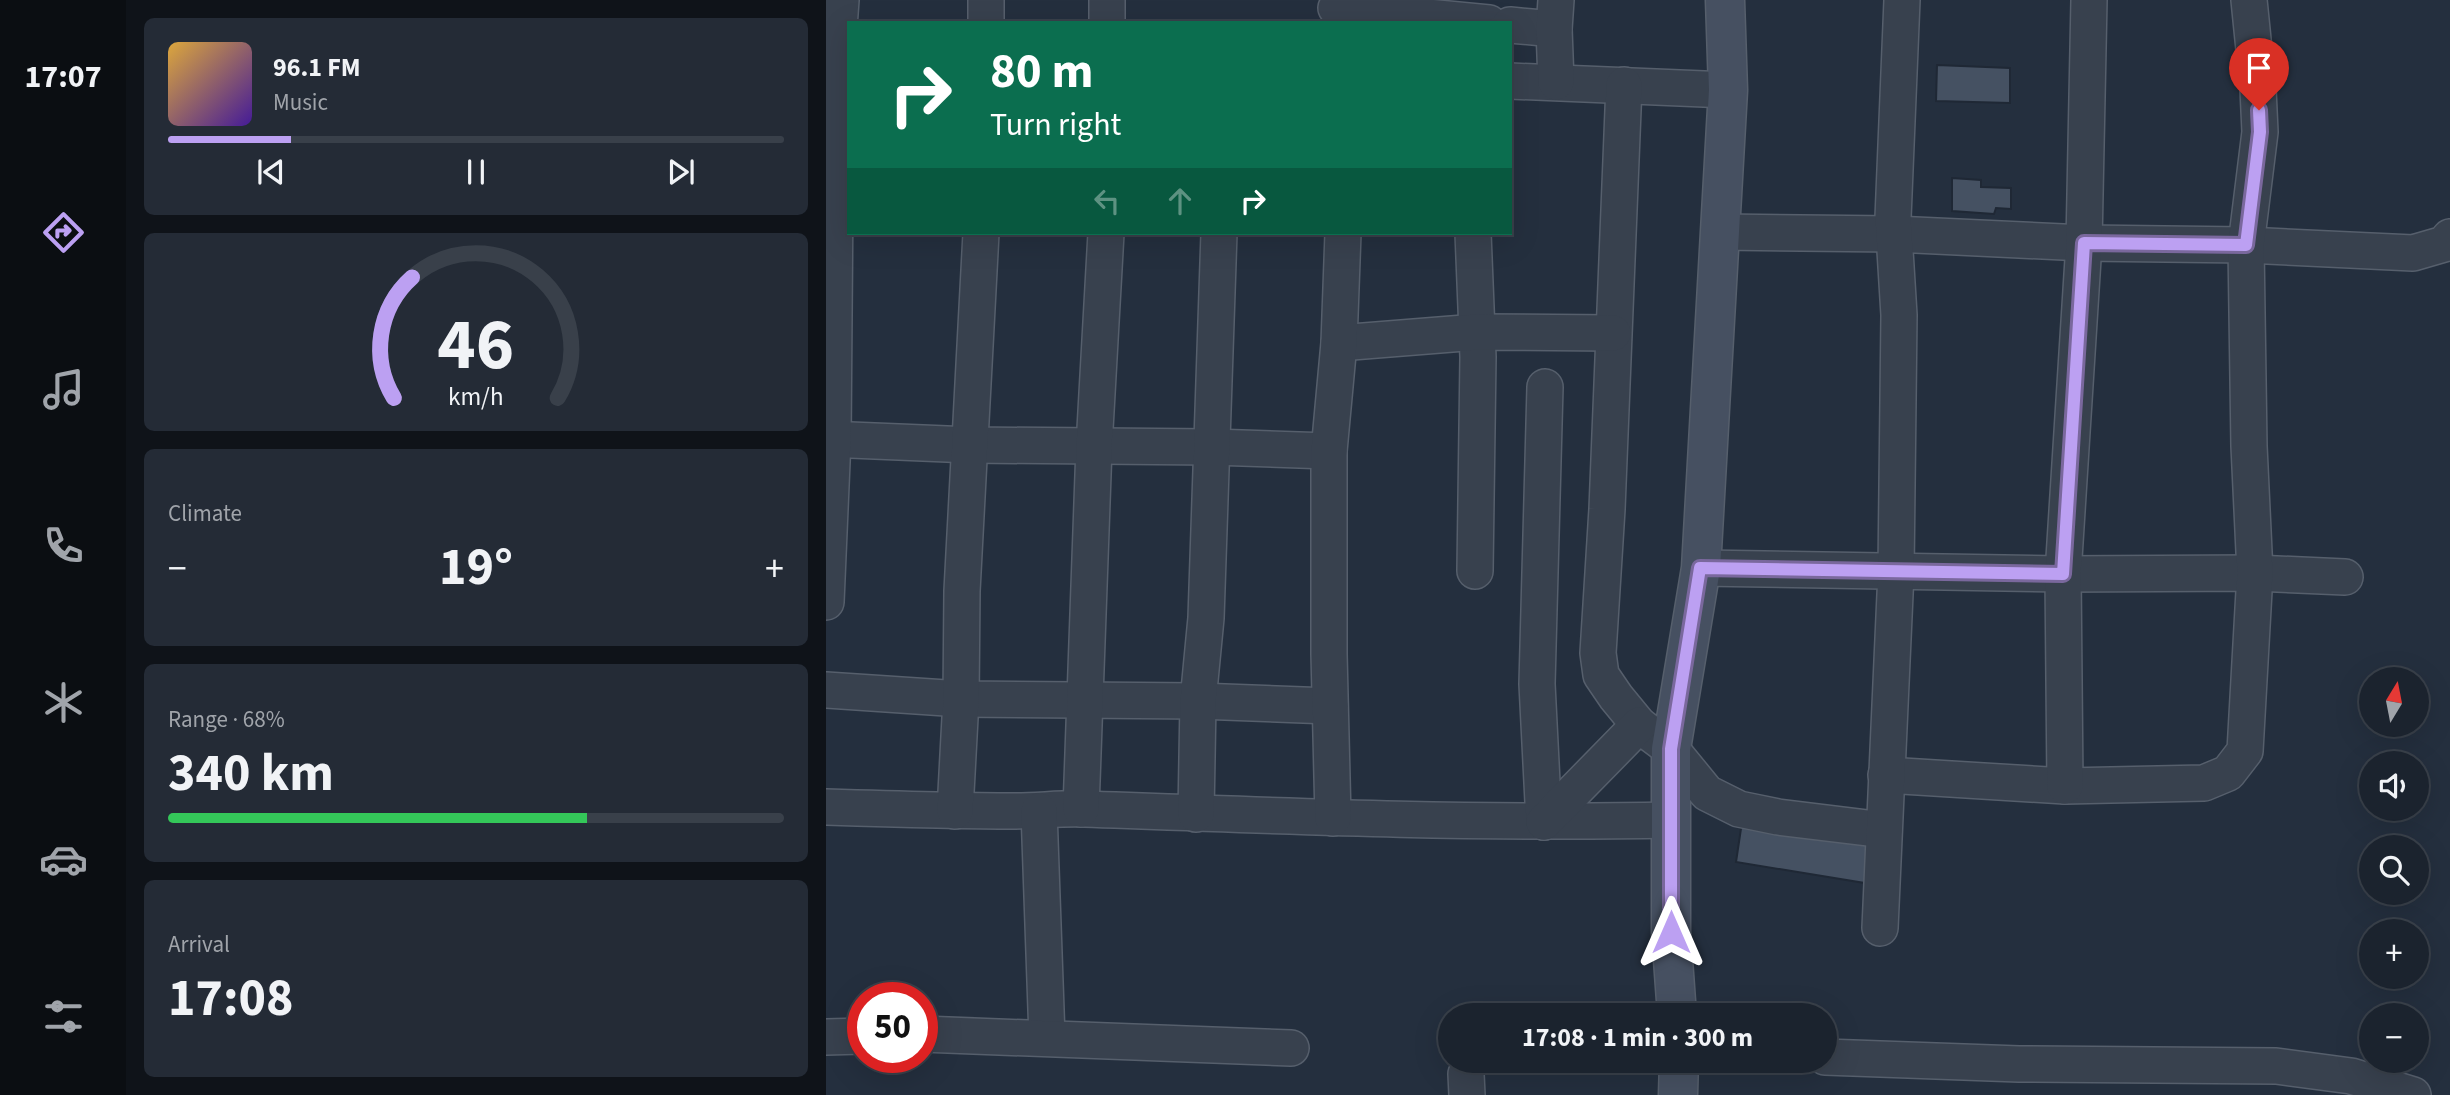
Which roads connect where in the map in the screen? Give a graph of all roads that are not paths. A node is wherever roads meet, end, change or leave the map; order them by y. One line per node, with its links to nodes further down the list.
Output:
1 (841, 0): 17 (street)
2 (986, 0): 12 (street)
3 (1107, 0): 13 (street)
4 (1508, 0): 15 (street)
5 (1725, 0): 21 (main road)
6 (1902, 0): 24 (street)
7 (2089, 0): 30 (street)
8 (2249, 0): 31 (street)
9 (1337, 10): 10 (street)
10 (1452, 10): 14 (street)
11 (1555, 14): 16 (street); 19 (street)
12 (986, 21)
13 (1107, 21)
14 (1483, 21)
15 (1509, 21)
16 (1512, 23)
17 (837, 68): 22 (street)
18 (1512, 81): 19 (street)
19 (1556, 82): 20 (street)
20 (1624, 85): 21 (street); 34 (street)
21 (1728, 90): 23 (main road)
22 (836, 198): 37 (street)
23 (1720, 232): 24 (street); 42 (main road)
24 (1894, 234): 30 (street); 44 (street)
25 (981, 235): 38 (street)
26 (1106, 235): 39 (street)
27 (1219, 235): 40 (street)
28 (1343, 235): 35 (street)
29 (1473, 235): 33 (street)
30 (2084, 243): 31 (street); 46 (street)
31 (2246, 245): 32 (street); 45 (street)
32 (2448, 250)
33 (1477, 332): 34 (street); 35 (street); 43 (street)
34 (1613, 333): 54 (street)
35 (1339, 343): 41 (street)
36 (1545, 387): 65 (street)
37 (830, 439): 38 (street); 48 (street)
38 (971, 445): 39 (street); 50 (street)
39 (1094, 447): 40 (street); 51 (street)
40 (1212, 447): 41 (street); 52 (street)
41 (1329, 451): 53 (street)
42 (1700, 568): 44 (street); 55 (main road)
43 (1475, 570)
44 (1896, 572): 46 (street); 56 (street)
45 (2255, 573): 46 (street); 47 (street); 57 (street)
46 (2063, 574): 57 (street)
47 (2345, 577)
48 (826, 602)
49 (826, 690): 50 (street)
50 (961, 699): 51 (street); 60 (street)
51 (1084, 699): 52 (street); 59 (street)
52 (1198, 701): 53 (street); 62 (street)
53 (1330, 706): 63 (street)
54 (1639, 725): 55 (street); 65 (street)
55 (1671, 749): 64 (main road); 66 (street)
56 (1886, 775): 57 (street); 66 (street)
57 (2065, 786)
58 (826, 807): 60 (street)
59 (1081, 809): 61 (street); 62 (street)
60 (955, 811): 61 (street)
61 (1039, 811): 72 (street)
62 (1196, 814): 63 (street)
63 (1333, 818): 65 (street)
64 (1671, 820): 65 (street); 68 (main road)
65 (1544, 822)
66 (1884, 830): 67 (street)
67 (1880, 928)
68 (1676, 1003)
69 (938, 1035): 72 (street)
70 (847, 1036): 71 (street)
71 (826, 1037)
72 (1047, 1038): 73 (street)
73 (1291, 1048)
74 (1837, 1057): 77 (street)
75 (1679, 1073): 76 (main road)
76 (1678, 1095)
77 (2413, 1095)

